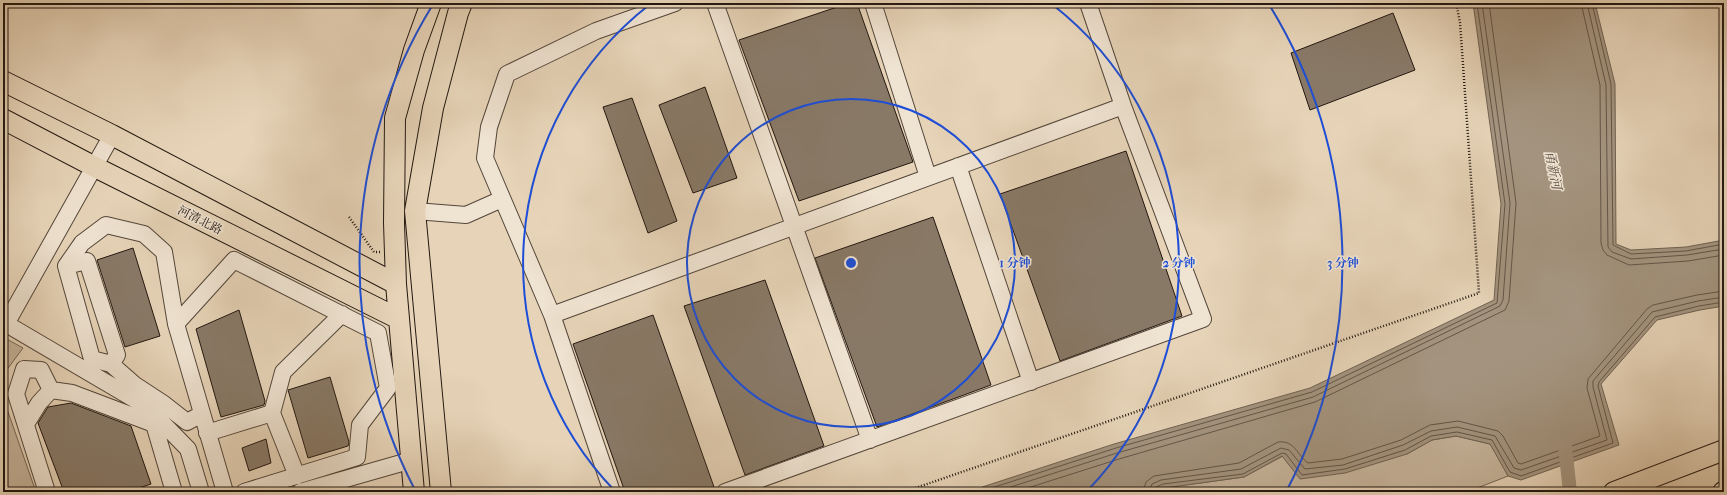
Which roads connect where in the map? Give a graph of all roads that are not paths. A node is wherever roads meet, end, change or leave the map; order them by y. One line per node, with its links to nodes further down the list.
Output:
1 (430, 3): 19 (main road)
2 (462, 3): 15 (main road)
3 (675, 3): 14 (street)
4 (716, 3): 16 (street)
5 (873, 3): 13 (street)
6 (1088, 3): 8 (street)
7 (3, 81): 10 (main road)
8 (1123, 106): 12 (street); 33 (street)
9 (3, 119): 11 (main road, 河清北路)
10 (112, 135): 11 (street); 19 (main road)
11 (94, 166): 25 (main road, 河清北路); 26 (street)
12 (958, 166): 13 (street); 33 (street)
13 (928, 177): 16 (street)
14 (502, 199): 15 (street); 24 (street)
15 (415, 211): 52 (main road)
16 (794, 226): 24 (street); 41 (street)
17 (66, 266): 18 (street); 20 (street); 28 (street)
18 (93, 279): 20 (street); 21 (street)
19 (396, 284): 25 (main road)
20 (72, 286): 22 (street)
21 (99, 300): 22 (street); 27 (street)
22 (77, 306): 29 (street)
23 (342, 314): 28 (street); 35 (street); 44 (street)
24 (552, 315): 53 (street)
25 (399, 319): 43 (main road)
26 (5, 323): 39 (street)
27 (107, 323): 29 (street); 30 (street)
28 (176, 324): 36 (street)
29 (83, 327): 31 (street)
30 (112, 340): 31 (street); 32 (street)
31 (89, 347): 32 (street)
32 (110, 364): 37 (street)
33 (1031, 382): 41 (street)
34 (50, 390): 38 (street); 38 (street); 39 (street)
35 (272, 413): 40 (street); 44 (street)
36 (202, 414): 37 (street); 40 (street)
37 (187, 422): 39 (street)
38 (26, 424): 45 (street)
39 (159, 424): 46 (street); 47 (street)
40 (207, 433): 48 (street)
41 (870, 440): 54 (street)
42 (1724, 450): 55 (main road)
43 (412, 460): 50 (street); 51 (main road)
44 (297, 476): 49 (street)
45 (47, 492)
46 (174, 492)
47 (201, 492)
48 (225, 492)
49 (244, 492)
50 (300, 492)
51 (414, 492)
52 (442, 492)
53 (612, 492)
54 (725, 492)
55 (1614, 492)

